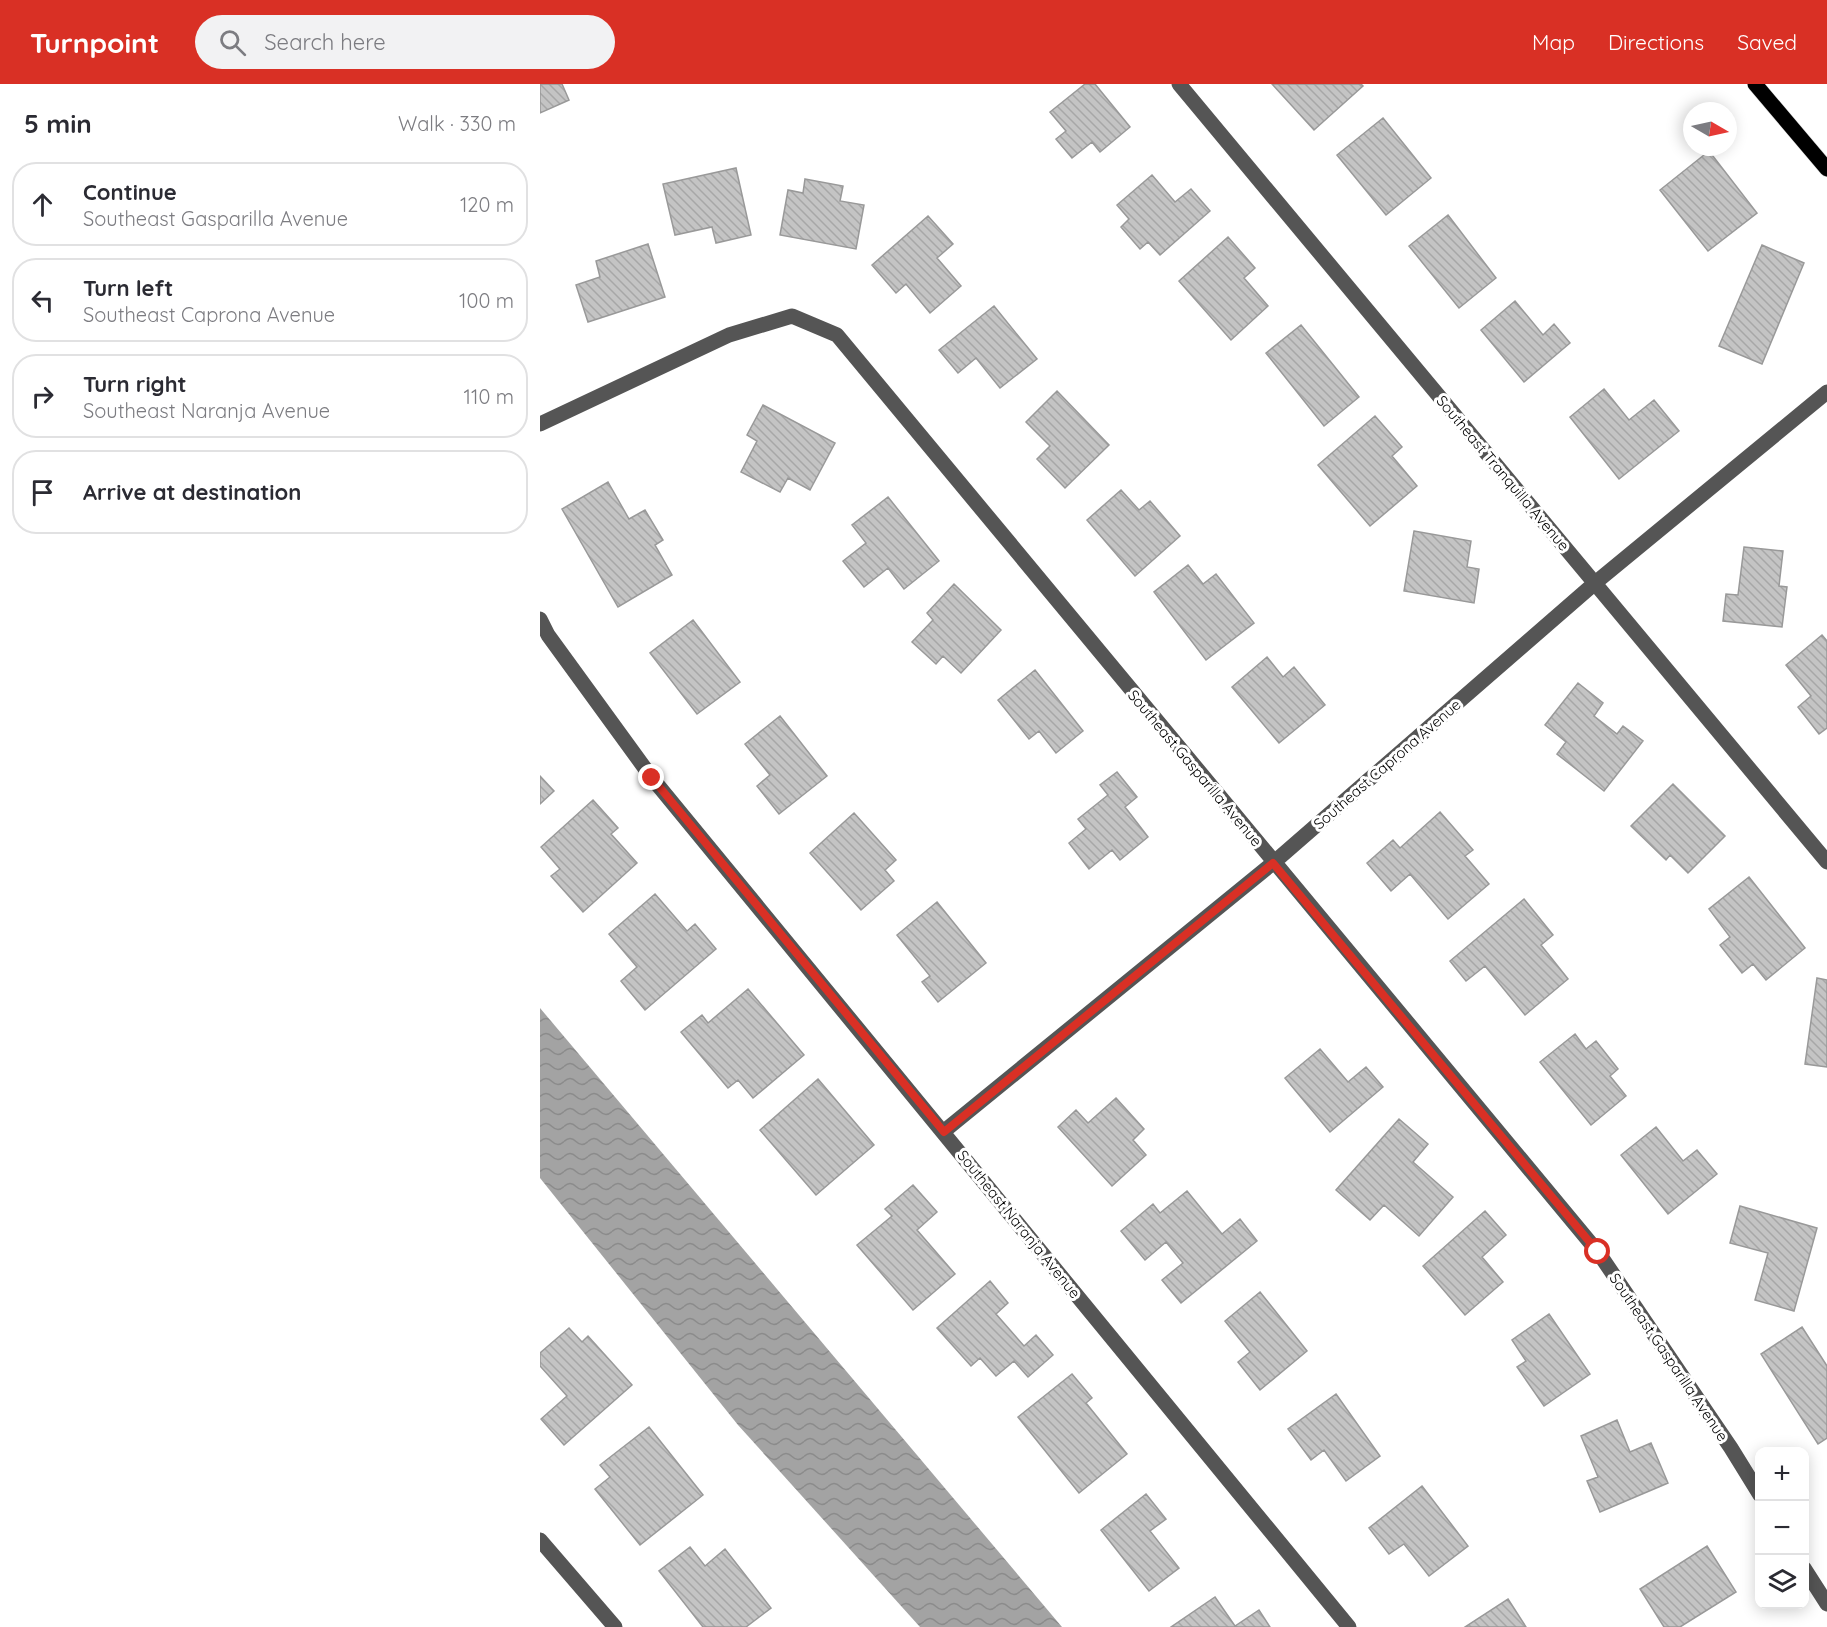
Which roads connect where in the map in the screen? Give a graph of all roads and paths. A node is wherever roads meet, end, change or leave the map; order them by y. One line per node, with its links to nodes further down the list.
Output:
1 (1179, 84): 6 (street, Southeast Tranquilla Avenue)
2 (1755, 84): 3 (main road)
3 (1827, 169)
4 (1827, 392): 6 (street, Southeast Caprona Avenue)
5 (540, 424): 9 (street, Southeast Gasparilla Avenue)
6 (1595, 583): 8 (street, Southeast Tranquilla Avenue); 9 (street, Southeast Caprona Avenue)
7 (540, 620): 10 (street, Southeast Naranja Avenue)
8 (1827, 862)
9 (1273, 863): 10 (street, Southeast Caprona Avenue); 11 (street, Southeast Gasparilla Avenue)
10 (944, 1132): 16 (street, Southeast Naranja Avenue)
11 (1755, 1487)
12 (540, 1540): 15 (street)
13 (1809, 1576): 14 (street)
14 (1827, 1604)
15 (615, 1627)
16 (1349, 1627)

